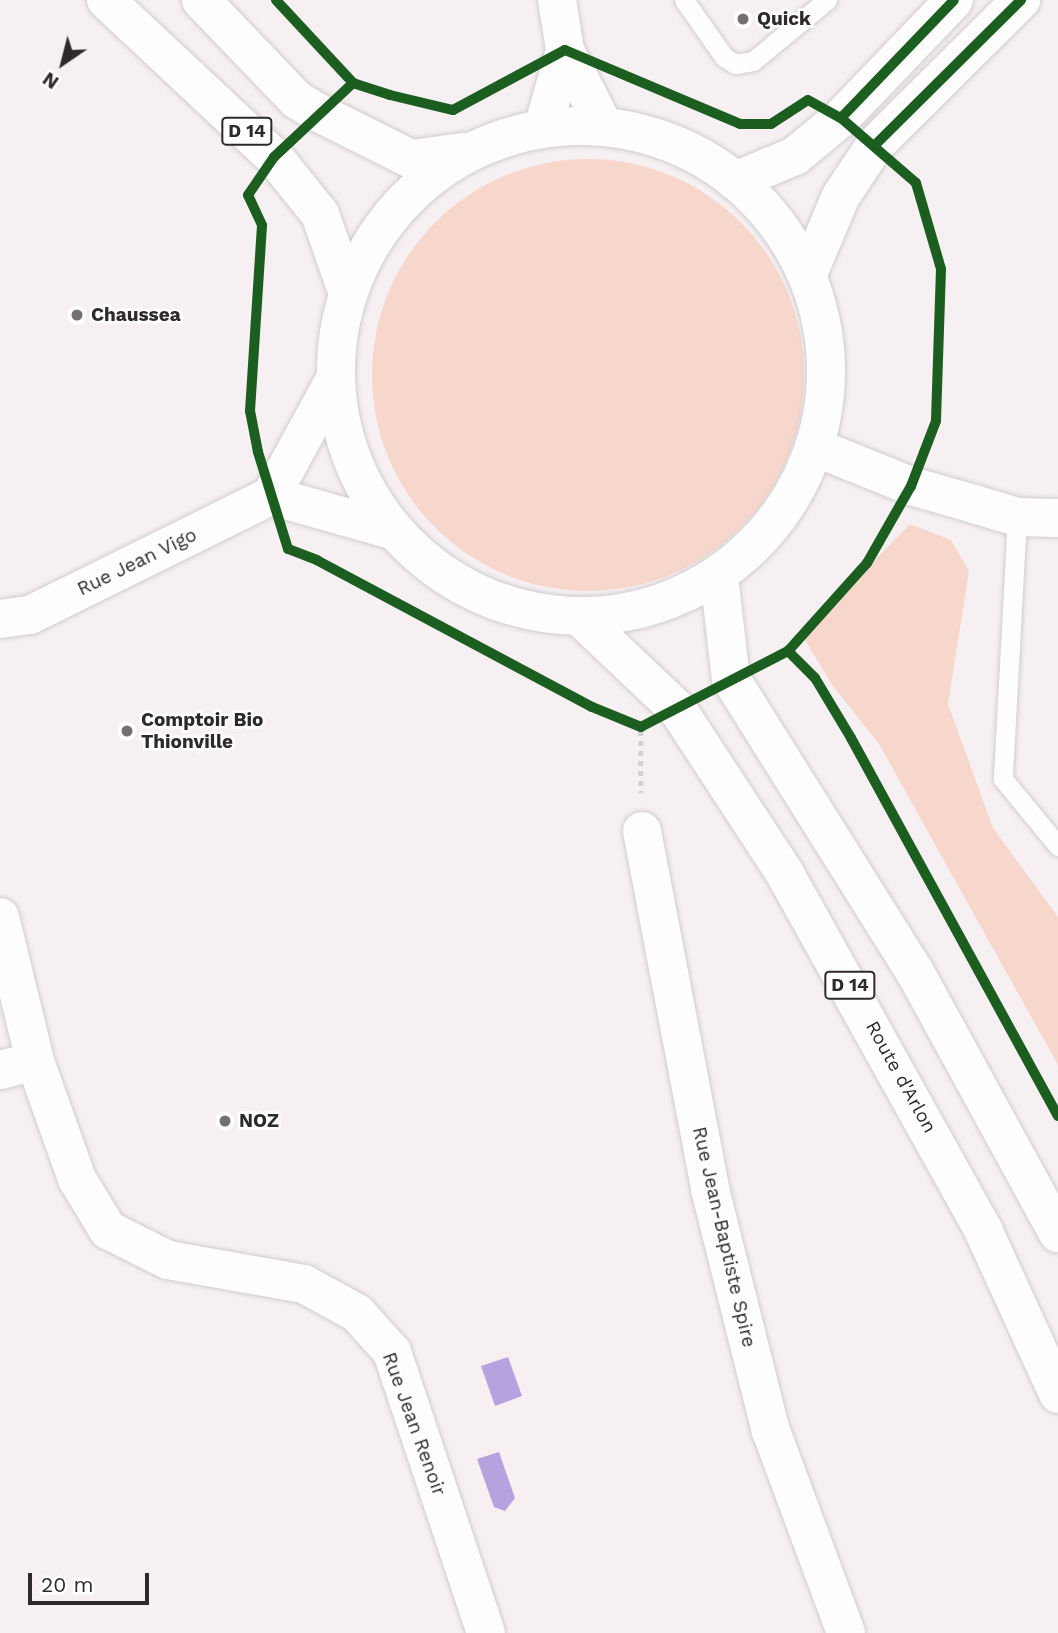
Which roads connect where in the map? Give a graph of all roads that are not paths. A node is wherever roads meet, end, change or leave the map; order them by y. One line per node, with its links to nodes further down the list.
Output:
1 (107, 0): 14 (main road, D 14)
2 (201, 0): 11 (main road, D 14)
3 (557, 0): 8 (main road)
4 (684, 0): 5 (lane)
5 (827, 0)
6 (954, 0): 12 (main road)
7 (1021, 0): 13 (main road)
8 (565, 50): 9 (main road); 10 (main road)
9 (603, 125): 10 (main road); 12 (main road)
10 (543, 128): 11 (main road)
11 (466, 152): 14 (main road)
12 (735, 181): 13 (main road)
13 (808, 274): 16 (main road)
14 (347, 291): 15 (main road)
15 (334, 381): 17 (main road); 20 (main road)
16 (817, 448): 18 (main road); 21 (main road)
17 (271, 496): 20 (main road); 23 (main road, Rue Jean Vigo)
18 (1017, 517): 19 (main road); 25 (lane)
19 (1058, 519)
20 (395, 531): 22 (main road)
21 (719, 576): 22 (main road); 28 (main road)
22 (581, 618): 29 (main road, Route d'Arlon / D 14)
23 (0, 619)
24 (642, 831): 31 (main road, Rue Jean-Baptiste Spire)
25 (1058, 846)
26 (0, 918): 27 (main road, Rue Jean Renoir)
27 (17, 1065): 30 (main road, Rue Jean Renoir)
28 (1058, 1233)
29 (1058, 1394)
30 (486, 1633)
31 (846, 1633)

